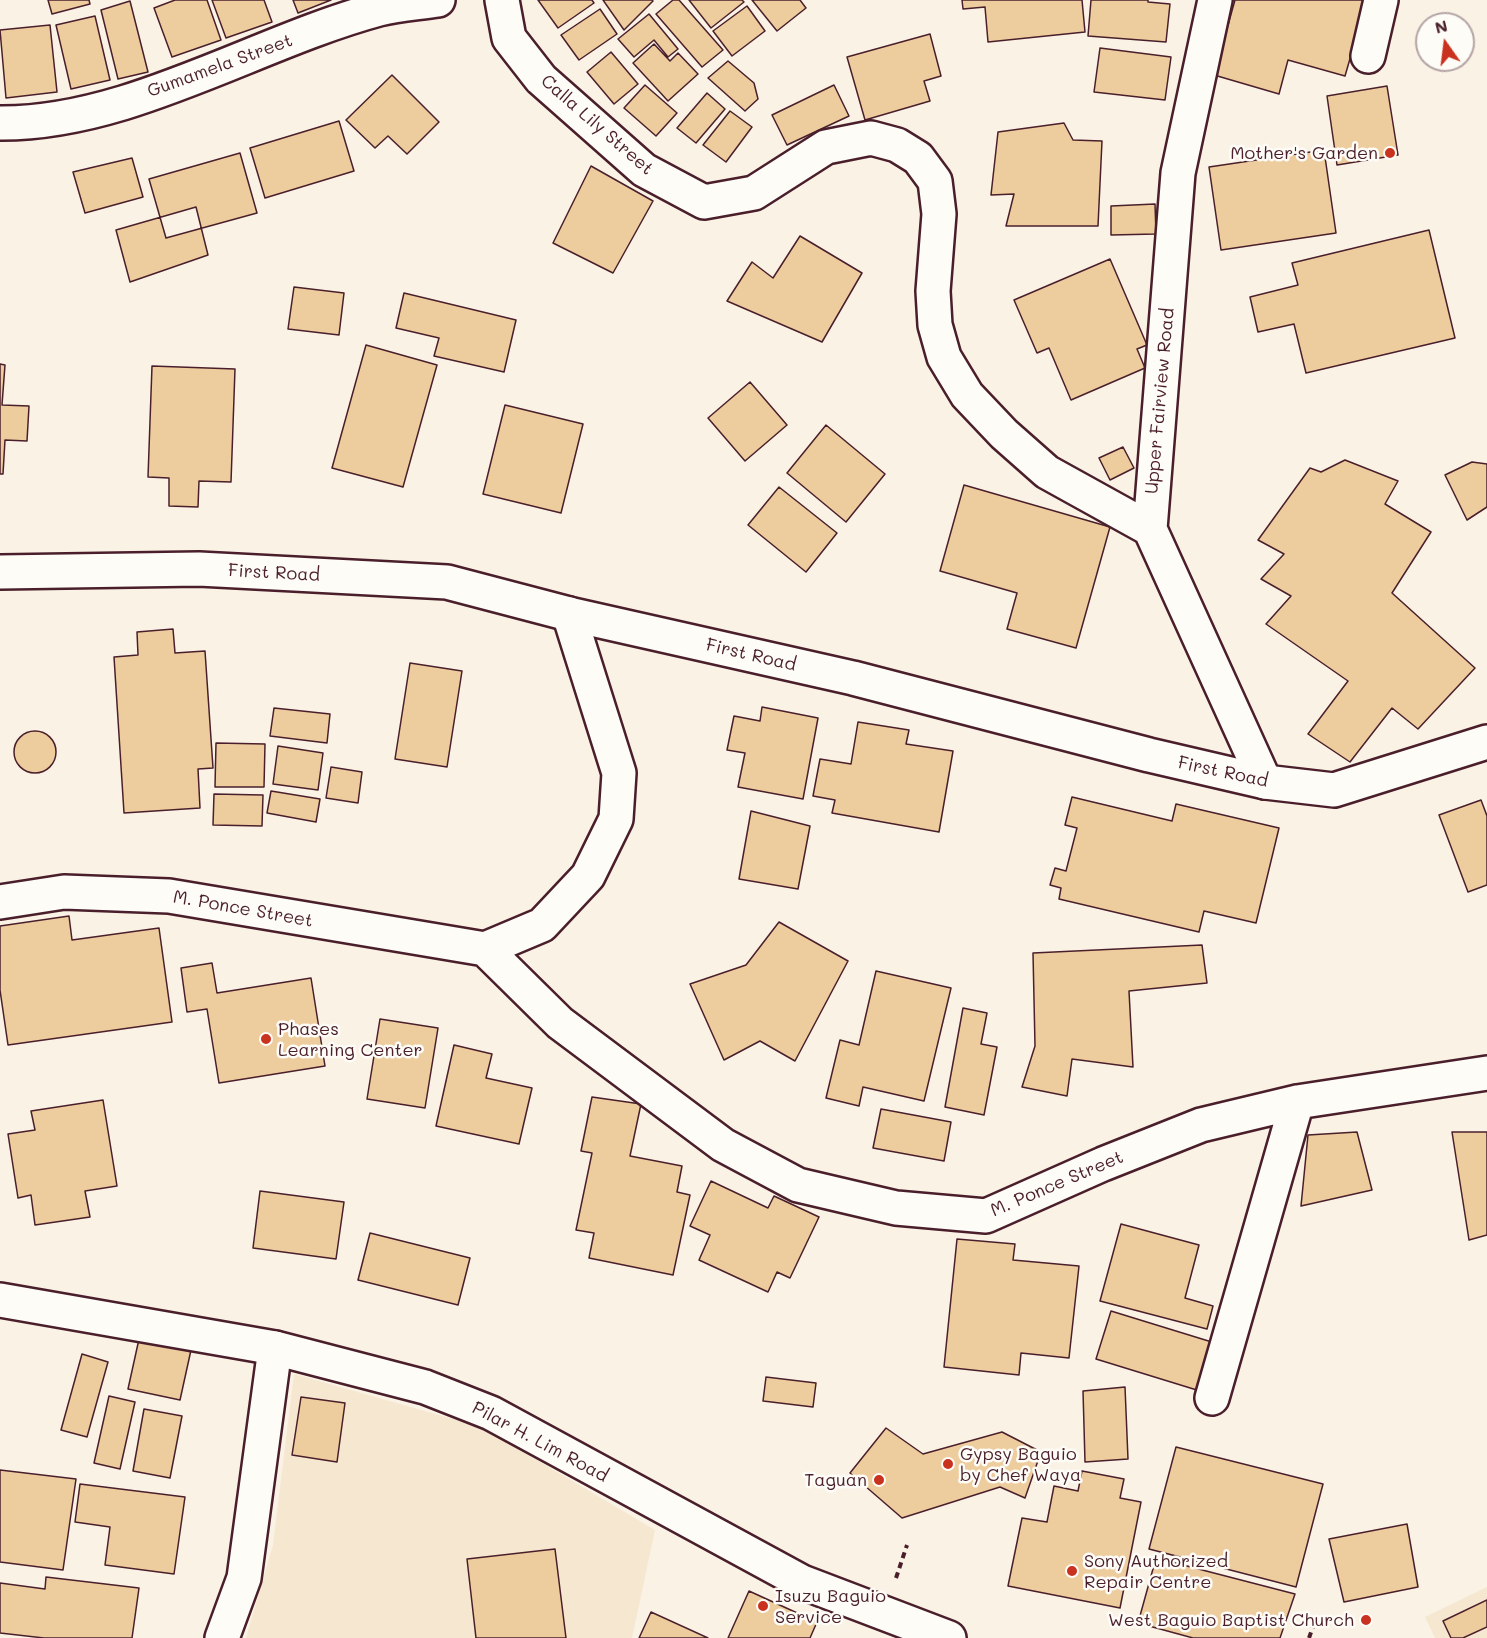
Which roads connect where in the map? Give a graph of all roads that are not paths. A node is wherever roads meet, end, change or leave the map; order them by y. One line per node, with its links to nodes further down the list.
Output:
1 (438, 0): 6 (street, Gumamela Street)
2 (502, 0): 7 (street, Calla Lily Street)
3 (1215, 0): 7 (street, Upper Fairview Road)
4 (1381, 0): 5 (street)
5 (1368, 56)
6 (0, 123)
7 (1150, 529): 11 (street, Upper Fairview Road)
8 (0, 572): 9 (street, First Road)
9 (569, 614): 11 (street, First Road); 13 (street)
10 (1487, 742): 11 (street, First Road)
11 (1265, 782)
12 (0, 902): 13 (street, M. Ponce Street)
13 (485, 949): 15 (street, M. Ponce Street)
14 (1487, 1073): 15 (street, M. Ponce Street)
15 (1298, 1102): 18 (street)
16 (0, 1300): 17 (street, Pilar H. Lim Road)
17 (275, 1348): 19 (street); 20 (street, Pilar H. Lim Road)
18 (1212, 1398)
19 (222, 1638)
20 (949, 1638)

